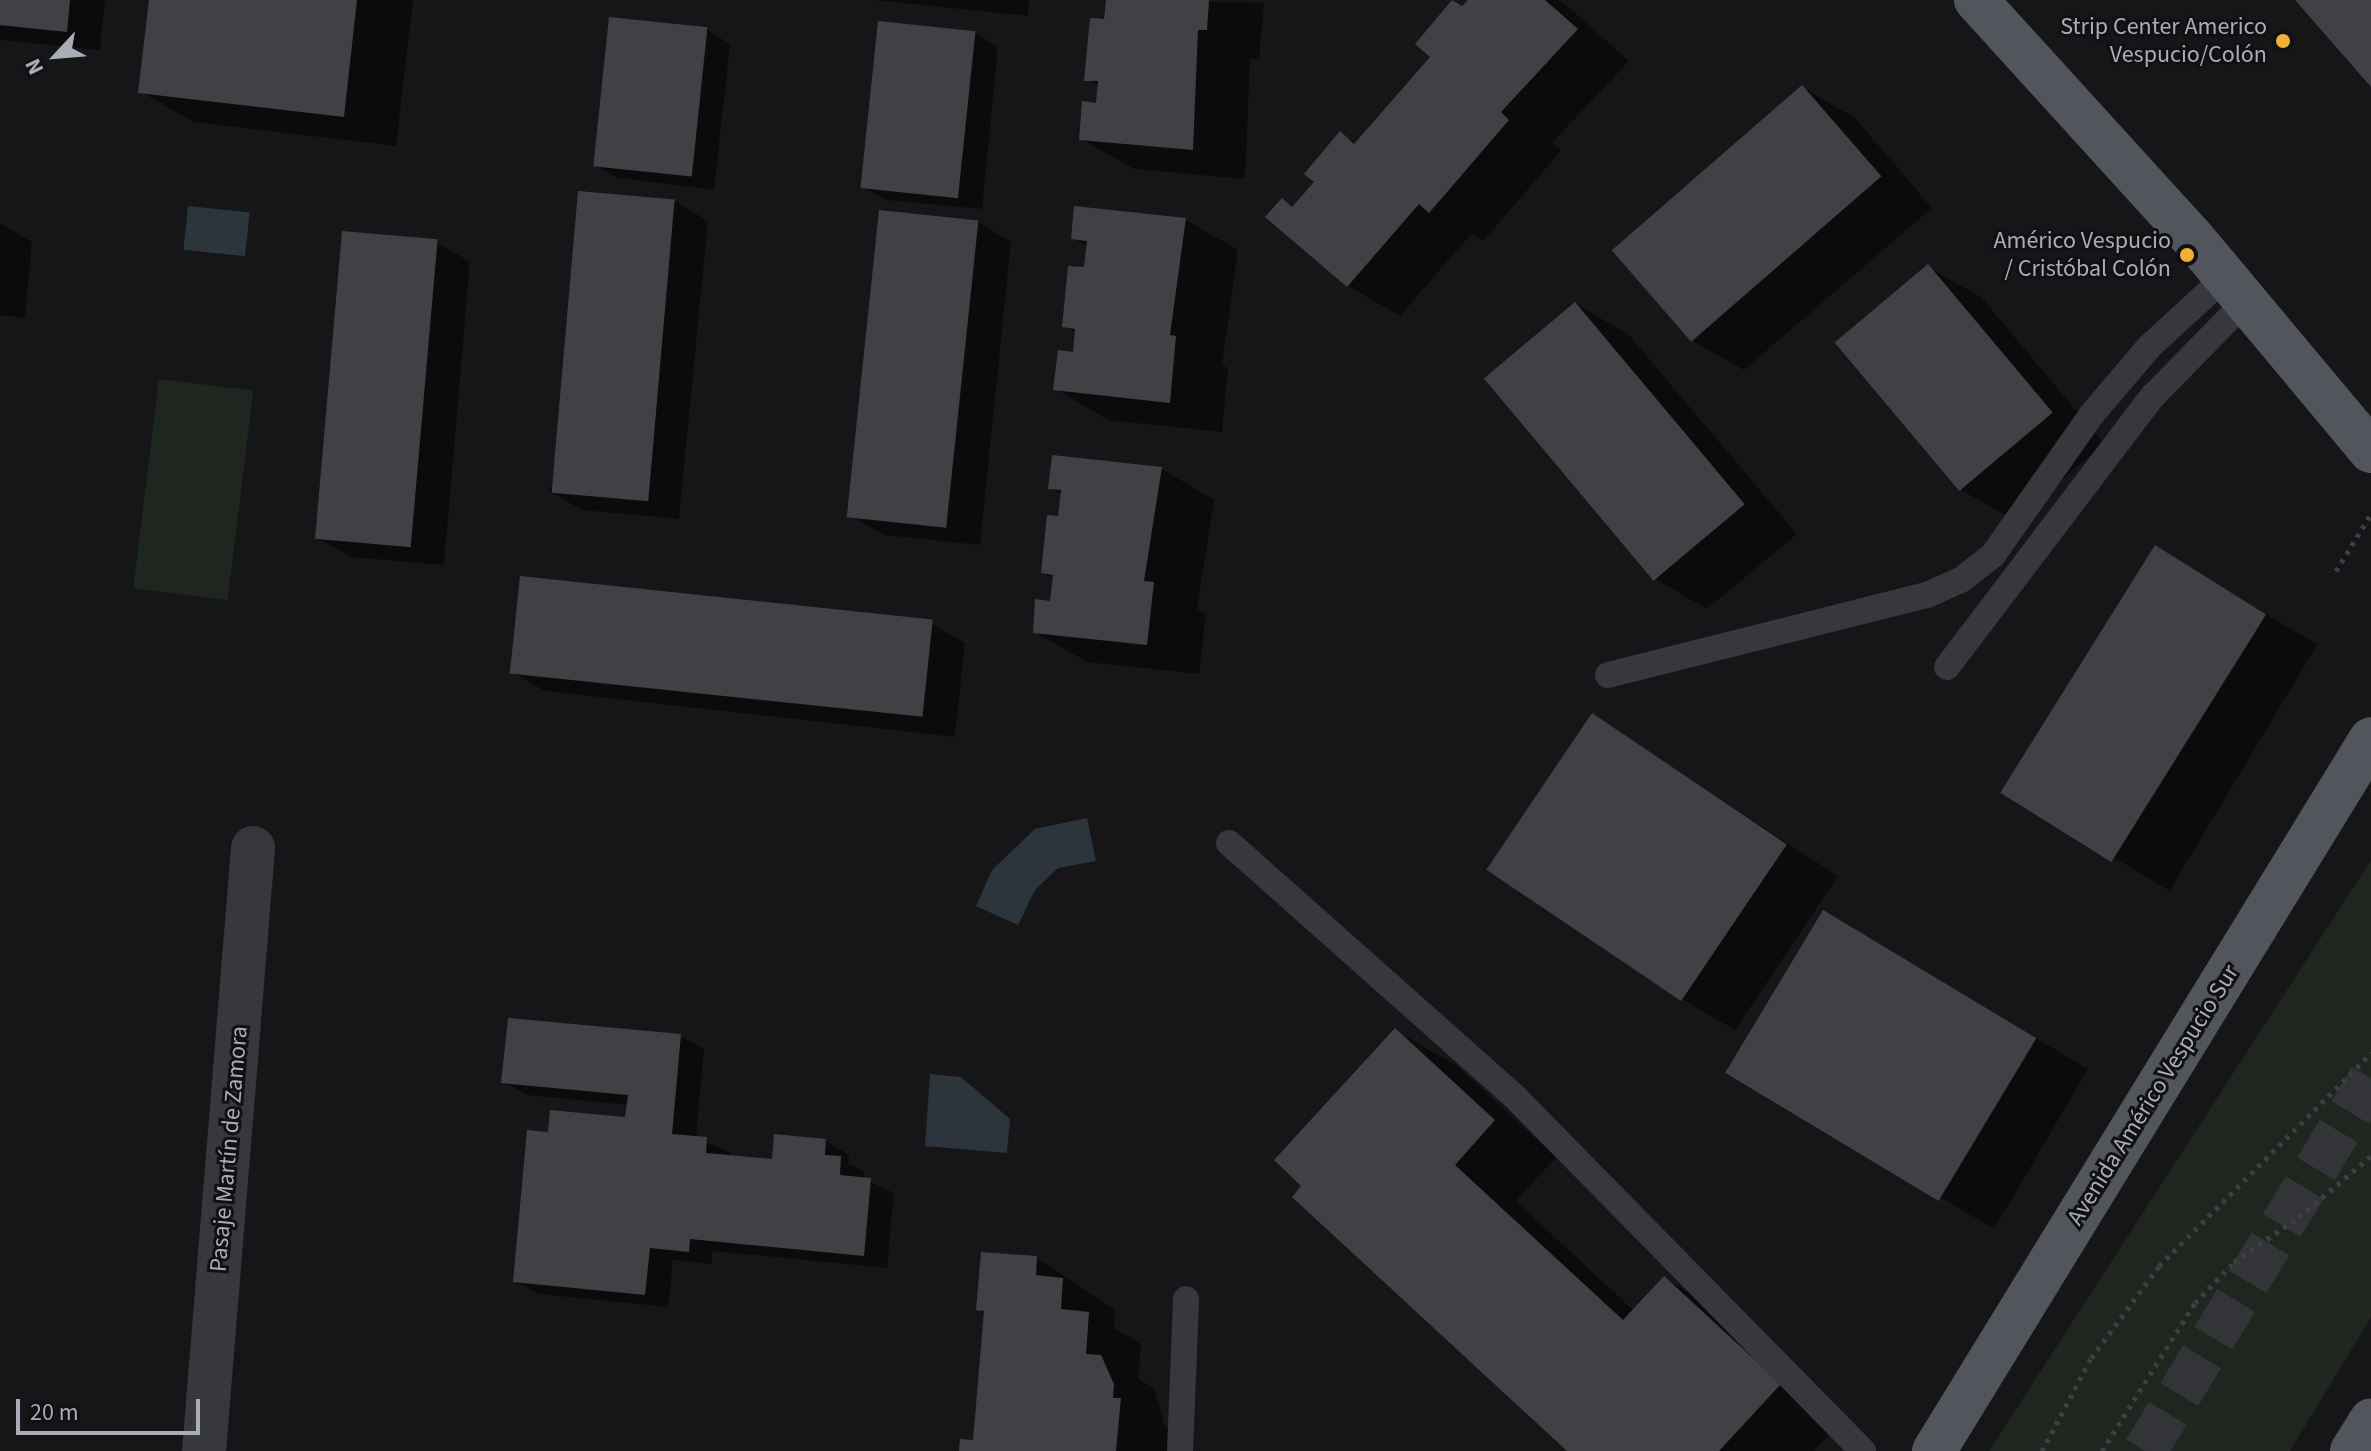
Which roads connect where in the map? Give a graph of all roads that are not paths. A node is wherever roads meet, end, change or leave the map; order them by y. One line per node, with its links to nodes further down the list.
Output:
1 (1976, 0): 2 (main road)
2 (2235, 289): 3 (main road); 4 (lane); 5 (lane)
3 (2371, 451)
4 (1947, 667)
5 (1608, 675)
6 (2371, 739): 14 (main road, Avenida Américo Vespucio Sur)
7 (1229, 843): 13 (lane)
8 (253, 848): 11 (street, Pasaje Martín de Zamora)
9 (1186, 1299): 12 (lane)
10 (2371, 1420): 15 (main road)
11 (204, 1451)
12 (1180, 1451)
13 (1863, 1451)
14 (1934, 1451)
15 (2352, 1451)

